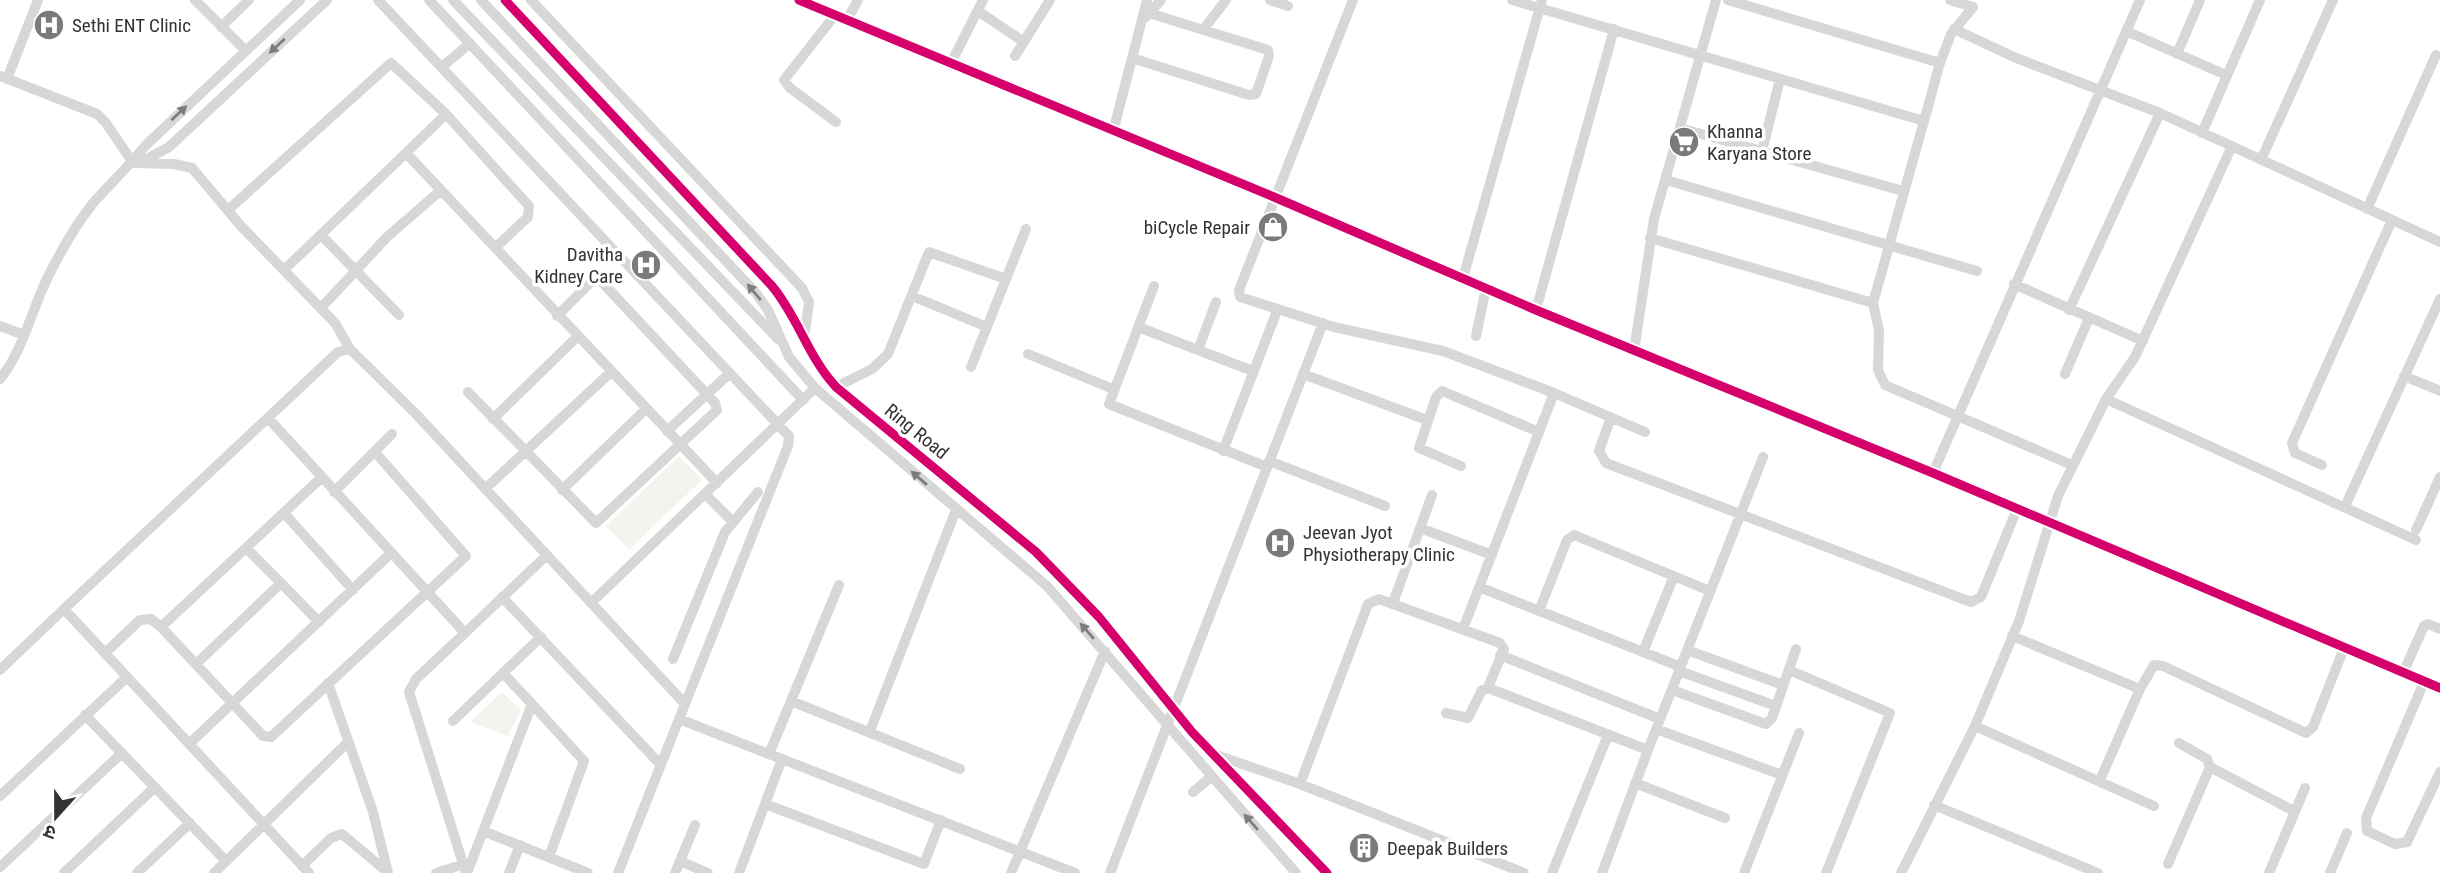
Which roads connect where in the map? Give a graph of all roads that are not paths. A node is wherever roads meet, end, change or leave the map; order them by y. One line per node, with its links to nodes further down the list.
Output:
1 (38, 0): 53 (street)
2 (195, 0): 36 (street)
3 (249, 0): 36 (street)
4 (300, 0): 43 (street)
5 (327, 0): 68 (street, one-way to 68)
6 (378, 0): 51 (street)
7 (429, 0): 42 (street)
8 (453, 0): 66 (street)
9 (481, 0): 112 (street, Ring Road, one-way to 9)
10 (505, 0): 32 (street, Ring Road)
11 (799, 0): 33 (street)
12 (858, 0): 35 (street)
13 (1050, 0): 41 (street)
14 (1147, 0): 34 (street)
15 (1161, 0): 34 (street)
16 (1226, 0): 39 (street)
17 (1270, 0): 31 (street)
18 (1353, 0): 73 (street)
19 (1512, 0): 29 (street)
20 (1716, 0): 45 (street)
21 (1728, 0): 49 (street)
22 (1950, 0): 28 (street)
23 (2140, 0): 40 (street)
24 (2200, 0): 44 (street)
25 (2260, 0): 52 (street)
26 (2333, 0): 67 (street)
27 (532, 2): 32 (street); 110 (street)
28 (1974, 3): 38 (street)
29 (1541, 4): 37 (street); 86 (street)
30 (980, 5): 41 (street); 50 (street)
31 (1288, 6)
32 (519, 15): 110 (street, Ring Road)
33 (835, 15): 35 (street); 59 (street)
34 (1146, 17): 39 (street); 48 (street)
35 (847, 20): 50 (street)
36 (222, 27): 43 (street)
37 (1614, 29): 45 (street); 96 (street)
38 (1954, 29): 49 (street); 55 (street)
39 (1203, 30): 48 (street)
40 (2126, 31): 44 (street); 55 (street)
41 (1024, 42): 47 (street)
42 (470, 43): 51 (street); 69 (street)
43 (246, 51): 68 (street, one-way to 43)
44 (2178, 54): 52 (street)
45 (1701, 55): 54 (street); 60 (street)
46 (2436, 55): 74 (street)
47 (1015, 57)
48 (1132, 58): 61 (street)
49 (1940, 63): 58 (street)
50 (950, 65): 61 (street)
51 (442, 67): 120 (street)
52 (2226, 75): 62 (street)
53 (3, 78): 68 (street)
54 (1780, 79): 58 (street); 64 (street)
55 (2102, 90): 56 (street); 88 (street)
56 (2160, 113): 62 (street); 97 (street)
57 (446, 114): 65 (street); 75 (street); 82 (street)
58 (1924, 121): 72 (street)
59 (836, 122)
60 (1680, 128): 64 (street); 70 (street)
61 (1113, 132): 73 (street)
62 (2202, 133): 63 (street)
63 (2232, 146): 67 (street); 111 (street)
64 (1762, 151): 72 (street)
65 (406, 153): 71 (street); 78 (street)
66 (604, 160): 69 (street); 112 (street)
67 (2261, 160): 74 (street)
68 (133, 163): 75 (street); 107 (street)
69 (589, 174): 133 (street)
70 (1665, 180): 79 (street); 81 (street)
71 (440, 191): 82 (street); 84 (street)
72 (1903, 191): 81 (street)
73 (1274, 197): 86 (street); 98 (street)
74 (2367, 209): 76 (street)
75 (228, 210): 83 (street)
76 (2392, 220): 80 (street); 152 (street)
77 (1026, 229): 87 (street)
78 (321, 235): 83 (street); 84 (street)
79 (1650, 238): 94 (street); 115 (street)
80 (2440, 242)
81 (1888, 243): 85 (street); 94 (street)
82 (496, 247): 100 (street)
83 (284, 270): 95 (street)
84 (355, 270): 95 (street); 99 (street)
85 (1977, 271)
86 (1463, 278): 90 (street)
87 (1006, 279): 91 (street); 105 (street)
88 (2014, 284): 97 (street); 135 (street)
89 (1154, 285): 106 (street)
90 (1486, 288): 96 (street); 108 (street)
91 (912, 296): 105 (street); 125 (street)
92 (2440, 299): 102 (street)
93 (1216, 302): 114 (street)
94 (1873, 303): 135 (street)
95 (321, 308): 113 (street)
96 (1536, 310): 115 (street)
97 (2069, 310): 101 (street)
98 (1277, 311): 103 (street); 119 (street)
99 (399, 315)
100 (557, 316): 109 (street); 131 (street)
101 (2089, 318): 111 (street); 122 (street)
102 (2436, 321): 123 (street)
103 (1323, 323): 121 (street); 130 (street)
104 (0, 326): 107 (street)
105 (987, 327): 117 (street)
106 (1138, 327): 114 (street); 127 (street)
107 (24, 335): 124 (street)
108 (1476, 336)
109 (577, 337): 118 (street); 138 (street)
110 (804, 339): 125 (street, Ring Road)
111 (2143, 341): 132 (street)
112 (782, 344): 126 (street, Ring Road)
113 (350, 349): 137 (street); 158 (street)
114 (1198, 350): 119 (street)
115 (1634, 351): 154 (street)
116 (1028, 355): 127 (street)
117 (971, 367)
118 (611, 372): 134 (street); 148 (street)
119 (1253, 372): 146 (street)
120 (730, 373): 131 (street); 140 (street)
121 (1303, 374): 139 (street); 150 (street)
122 (2066, 374)
123 (2404, 376): 128 (street); 164 (street)
124 (0, 379)
125 (836, 387): 223 (street, Ring Road)
126 (815, 388): 133 (street); 167 (street, Ring Road, one-way to 126)
127 (1113, 389): 146 (street)
128 (2440, 391)
129 (468, 392): 138 (street)
130 (1554, 393): 136 (street); 142 (street)
131 (708, 394): 141 (street); 145 (street)
132 (2106, 399): 151 (street); 155 (street)
133 (803, 400): 140 (street)
134 (646, 409): 141 (street); 159 (street)
135 (1957, 415): 151 (street); 154 (street)
136 (1611, 417): 143 (street); 169 (street)
137 (268, 418): 156 (street); 187 (street)
138 (493, 419): 148 (street)
139 (1427, 420): 142 (street); 153 (street)
140 (779, 424): 157 (street); 221 (street)
141 (667, 431): 145 (street)
142 (1539, 432): 176 (street)
143 (1645, 432)
144 (392, 434): 147 (street)
145 (681, 445): 157 (street); 159 (street)
146 (1223, 451): 150 (street)
147 (375, 452): 160 (street); 183 (street)
148 (526, 452): 158 (street); 159 (street)
149 (1763, 457): 169 (street)
150 (1268, 464): 165 (street); 223 (street)
151 (2072, 465): 171 (street)
152 (2322, 465)
153 (1461, 466)
154 (1933, 473): 166 (street)
155 (2440, 477)
156 (321, 478): 160 (street); 168 (street)
157 (717, 483): 162 (street)
158 (485, 489): 175 (street)
159 (562, 490)
160 (334, 492): 174 (street)
161 (758, 492): 170 (street)
162 (705, 494): 170 (street); 185 (street)
163 (1432, 495): 172 (street)
164 (2347, 502)
165 (1385, 506)
166 (2017, 509): 169 (street); 171 (street)
167 (956, 510): 199 (street, Ring Road, one-way to 167); 231 (street)
168 (284, 513): 173 (street); 181 (street)
169 (1740, 516): 182 (street)
170 (732, 521): 203 (street)
171 (2048, 522): 194 (street); 196 (street)
172 (1420, 528): 176 (street); 186 (street)
173 (246, 548): 178 (street); 190 (street)
174 (391, 553): 181 (street); 183 (street)
175 (547, 555): 184 (street); 185 (street)
176 (1492, 555): 180 (street)
177 (1674, 576): 182 (street); 188 (street); 200 (street)
178 (281, 583): 189 (street); 204 (street)
179 (839, 585): 218 (street)
180 (1479, 587): 188 (street); 191 (street)
181 (353, 590): 189 (street)
182 (1710, 591): 198 (street)
183 (426, 592): 193 (street); 212 (street)
184 (502, 597): 193 (street); 195 (street)
185 (591, 603): 221 (street)
186 (1393, 603): 191 (street); 250 (street)
187 (64, 609): 201 (street); 206 (street)
188 (1539, 611): 200 (street)
189 (319, 622): 219 (street)
190 (161, 627): 201 (street); 204 (street)
191 (1463, 629): 202 (street)
192 (2440, 629): 209 (street)
193 (465, 633): 276 (street)
194 (2012, 636): 216 (street); 230 (street)
195 (541, 637): 208 (street); 242 (street)
196 (2344, 648): 209 (street); 216 (street)
197 (1796, 649): 207 (street)
198 (1687, 650): 205 (street); 213 (street)
199 (1105, 651): 229 (street, Ring Road); 267 (street)
200 (1643, 652): 205 (street)
201 (105, 653): 210 (street)
202 (1500, 655): 214 (street); 228 (street)
203 (673, 659)
204 (196, 663): 219 (street)
205 (1680, 669): 217 (street); 222 (street)
206 (0, 670)
207 (1788, 670): 213 (street); 297 (street)
208 (503, 673): 220 (street); 227 (street)
209 (2403, 673): 211 (street)
210 (127, 677): 225 (street); 236 (street)
211 (2424, 682): 215 (street); 245 (street)
212 (328, 683): 219 (street); 234 (street)
213 (1783, 685): 222 (street)
214 (1489, 688): 224 (street); 233 (street)
215 (2440, 688)
216 (2140, 689): 248 (street)
217 (1672, 690): 222 (street); 228 (street)
218 (791, 701): 231 (street); 239 (street)
219 (233, 703): 236 (street)
220 (532, 704): 264 (street); 268 (street)
221 (685, 704): 226 (street)
222 (1776, 706)
223 (1174, 711): 229 (street); 240 (street, Ring Road)
224 (1446, 713)
225 (85, 715): 238 (street); 254 (street)
226 (679, 719): 239 (street); 242 (street)
227 (453, 721)
228 (1658, 724): 237 (street); 246 (street)
229 (1167, 725): 247 (street, Ring Road); 291 (street)
230 (1975, 726): 248 (street); 256 (street)
231 (870, 731): 244 (street)
232 (1799, 733): 246 (street)
233 (1608, 734): 237 (street); 294 (street)
234 (347, 743): 262 (street); 277 (street)
235 (2179, 743): 243 (street)
236 (189, 744): 262 (street)
237 (1648, 750): 249 (street)
238 (122, 753): 251 (street); 272 (street)
239 (769, 754): 241 (street)
240 (1213, 754): 250 (street); 293 (street, Ring Road)
241 (782, 759): 255 (street); 260 (street)
242 (660, 764): 285 (street)
243 (2210, 767): 258 (street); 271 (street)
244 (960, 769)
245 (2440, 772)
246 (1782, 775): 296 (street)
247 (1212, 776): 253 (street); 292 (street, Ring Road, one-way to 247)
248 (2100, 780): 257 (street)
249 (1635, 783): 259 (street); 295 (street)
250 (1300, 784): 278 (street)
251 (155, 788): 261 (street); 279 (street)
252 (2305, 789): 258 (street)
253 (1193, 792)
254 (0, 796)
255 (765, 804): 274 (street); 288 (street)
256 (1934, 804): 275 (street); 298 (street)
257 (2154, 806)
258 (2294, 811): 300 (street)
259 (1725, 818)
260 (941, 820): 267 (street); 274 (street)
261 (190, 823): 269 (street); 280 (street)
262 (264, 825): 269 (street); 273 (street)
263 (695, 825): 270 (street)
264 (483, 831): 266 (street); 276 (street)
265 (2347, 833): 301 (street)
266 (520, 845): 268 (street); 283 (street)
267 (1020, 851): 289 (street); 290 (street)
268 (549, 857): 284 (street)
269 (226, 861): 281 (street)
270 (680, 862): 286 (street); 287 (street)
271 (2168, 864)
272 (0, 867)
273 (305, 869): 277 (street)
274 (922, 869)
275 (2076, 869): 299 (street)
276 (466, 870): 282 (street)
277 (388, 872)
278 (1516, 872)
279 (64, 873)
280 (137, 873)
281 (214, 873)
282 (436, 873)
283 (509, 873)
284 (588, 873)
285 (618, 873)
286 (675, 873)
287 (708, 873)
288 (739, 873)
289 (1011, 873)
290 (1075, 873)
291 (1110, 873)
292 (1296, 873)
293 (1327, 873)
294 (1552, 873)
295 (1602, 873)
296 (1744, 873)
297 (1826, 873)
298 (1901, 873)
299 (2098, 873)
300 (2269, 873)
301 (2330, 873)

